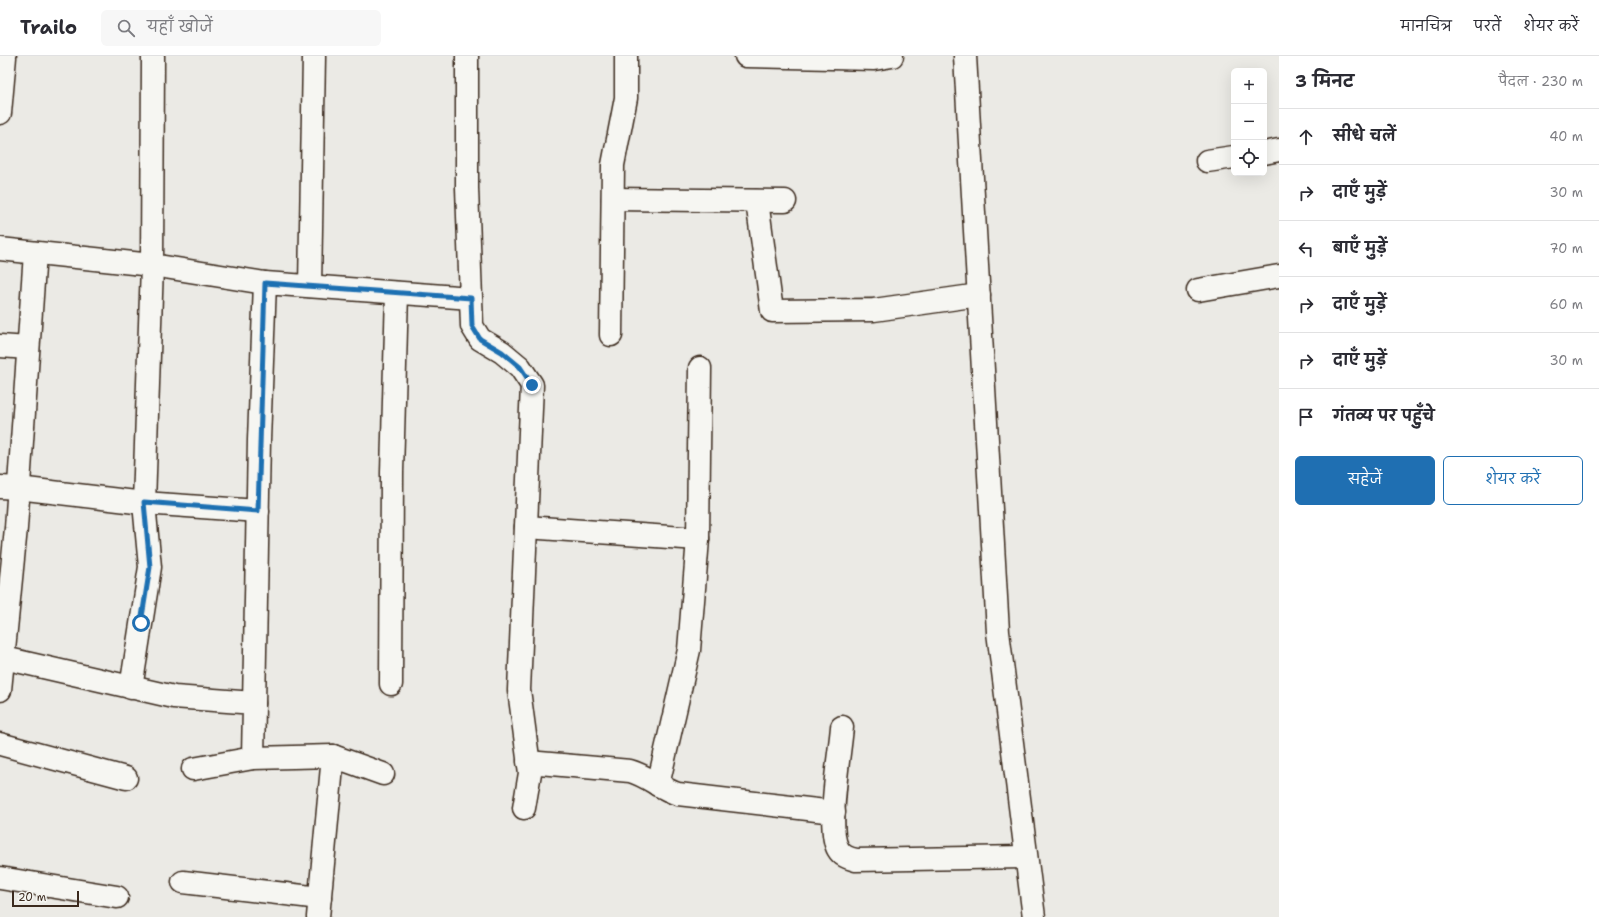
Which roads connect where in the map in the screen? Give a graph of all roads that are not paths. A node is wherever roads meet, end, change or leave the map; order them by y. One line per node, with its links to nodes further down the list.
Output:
1 (153, 56): 19 (street)
2 (314, 56): 22 (street)
3 (467, 56): 26 (street)
4 (626, 56): 14 (street)
5 (746, 56): 6 (street)
6 (892, 56)
7 (965, 56): 25 (street)
8 (5, 57): 9 (street)
9 (0, 113)
10 (1279, 150): 11 (street)
11 (1267, 152)
12 (1231, 157): 13 (street)
13 (1207, 161)
14 (613, 199): 15 (street); 27 (street)
15 (757, 201): 16 (street); 25 (street)
16 (785, 201)
17 (0, 249): 18 (street)
18 (35, 253): 19 (street); 29 (street)
19 (152, 265): 21 (street); 32 (street)
20 (1279, 276): 23 (street)
21 (265, 283): 22 (street); 33 (street)
22 (310, 286): 24 (street)
23 (1198, 290)
24 (397, 293): 26 (street); 37 (street)
25 (979, 295): 52 (street)
26 (471, 298): 34 (street)
27 (611, 335)
28 (0, 346): 29 (street)
29 (28, 348): 31 (street)
30 (700, 368): 35 (street)
31 (9, 488): 32 (street); 36 (street)
32 (144, 502): 33 (street); 38 (street)
33 (258, 511): 40 (street)
34 (526, 528): 35 (street); 45 (street)
35 (698, 539): 49 (street)
36 (3, 648): 38 (street); 39 (street)
37 (391, 684)
38 (131, 688): 40 (street)
39 (0, 690)
40 (254, 702): 44 (street)
41 (842, 727): 51 (street)
42 (0, 744): 48 (street)
43 (333, 756): 44 (street); 47 (street); 56 (street)
44 (253, 758): 46 (street)
45 (528, 762): 49 (street); 50 (street)
46 (193, 769)
47 (383, 774)
48 (126, 778)
49 (658, 785): 51 (street)
50 (524, 808)
51 (834, 812): 52 (street)
52 (1026, 857): 57 (street)
53 (0, 878): 55 (street)
54 (183, 882): 56 (street)
55 (117, 897)
56 (319, 908)
57 (1034, 917)

